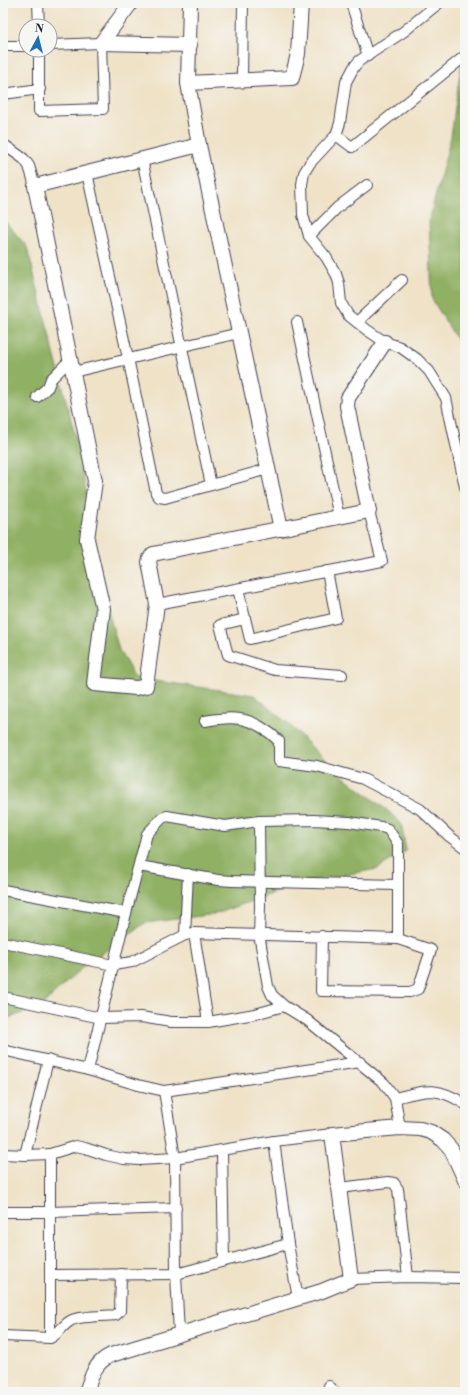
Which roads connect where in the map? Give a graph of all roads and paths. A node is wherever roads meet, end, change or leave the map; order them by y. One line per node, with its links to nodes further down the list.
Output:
1 (38, 3): 8 (street)
2 (131, 3): 9 (street)
3 (190, 3): 11 (street)
4 (243, 3): 17 (street)
5 (301, 3): 17 (street)
6 (351, 3): 14 (street)
7 (439, 3): 14 (street)
8 (39, 18)
9 (100, 43): 10 (street); 11 (street); 19 (street)
10 (58, 45)
11 (190, 45): 18 (street)
12 (3, 46): 13 (street)
13 (18, 46)
14 (368, 56): 21 (street)
15 (465, 56): 21 (street)
16 (39, 58): 19 (street)
17 (242, 80): 18 (street)
18 (188, 83): 23 (street)
19 (40, 89): 20 (street)
20 (3, 94)
21 (336, 135): 28 (street)
22 (3, 144): 26 (street)
23 (200, 145): 24 (street); 32 (street)
24 (142, 159): 25 (street); 34 (street)
25 (87, 173): 26 (street); 35 (street)
26 (35, 186): 36 (street)
27 (367, 186): 28 (street)
28 (308, 236): 31 (street)
29 (402, 280): 31 (street)
30 (297, 322): 42 (street)
31 (357, 322): 33 (street)
32 (239, 333): 34 (street); 38 (street)
33 (385, 342): 40 (street); 41 (street)
34 (182, 346): 35 (street); 39 (street)
35 (128, 358): 36 (street); 39 (street)
36 (72, 367): 37 (street); 46 (street)
37 (37, 397)
38 (268, 469): 39 (street); 43 (street)
39 (211, 485)
40 (465, 487)
41 (369, 511): 42 (street); 44 (street)
42 (339, 517): 43 (street)
43 (281, 530): 46 (street)
44 (327, 571): 45 (street); 47 (street)
45 (238, 589): 46 (street); 47 (street)
46 (157, 604)
47 (245, 619): 48 (street)
48 (342, 675)
49 (205, 721): 51 (street)
50 (259, 821): 52 (street); 54 (street); 55 (street)
51 (465, 848)
52 (139, 866): 53 (street); 57 (street)
53 (188, 874): 54 (street); 58 (street)
54 (260, 881): 55 (street); 59 (street)
55 (397, 885): 61 (street)
56 (3, 890): 57 (street)
57 (126, 913): 63 (street)
58 (189, 934): 59 (street); 63 (street); 67 (street)
59 (258, 934): 60 (street); 65 (street)
60 (322, 936): 61 (street); 61 (street)
61 (398, 939)
62 (3, 942): 63 (street)
63 (113, 965): 66 (street)
64 (3, 997): 66 (street)
65 (284, 1006): 67 (street); 70 (street)
66 (101, 1018): 67 (street); 71 (street)
67 (208, 1022)
68 (3, 1050): 69 (street)
69 (48, 1060): 71 (street); 81 (street)
70 (360, 1062): 72 (street); 73 (street)
71 (88, 1070): 72 (street)
72 (164, 1091): 82 (street)
73 (396, 1098): 74 (street); 75 (street)
74 (465, 1104)
75 (400, 1128): 76 (street); 83 (street)
76 (332, 1134): 77 (street); 84 (street)
77 (274, 1141): 78 (street); 88 (street)
78 (222, 1150): 82 (street); 89 (street)
79 (3, 1154): 81 (street)
80 (50, 1154): 81 (street); 82 (street); 87 (street)
81 (25, 1155)
82 (175, 1158): 85 (street)
83 (465, 1180)
84 (340, 1188): 93 (street); 95 (street)
85 (176, 1208): 87 (street); 91 (street)
86 (3, 1212): 87 (street)
87 (50, 1212): 92 (street)
88 (288, 1244): 89 (street); 96 (street)
89 (224, 1261): 91 (street)
90 (121, 1274): 91 (street); 92 (street); 99 (street)
91 (176, 1274): 97 (street)
92 (50, 1275): 99 (street)
93 (408, 1277): 94 (street); 95 (street)
94 (465, 1278)
95 (351, 1279): 96 (street)
96 (298, 1298): 97 (street)
97 (179, 1334): 100 (street)
98 (3, 1336): 99 (street)
99 (50, 1338)
100 (86, 1392)

